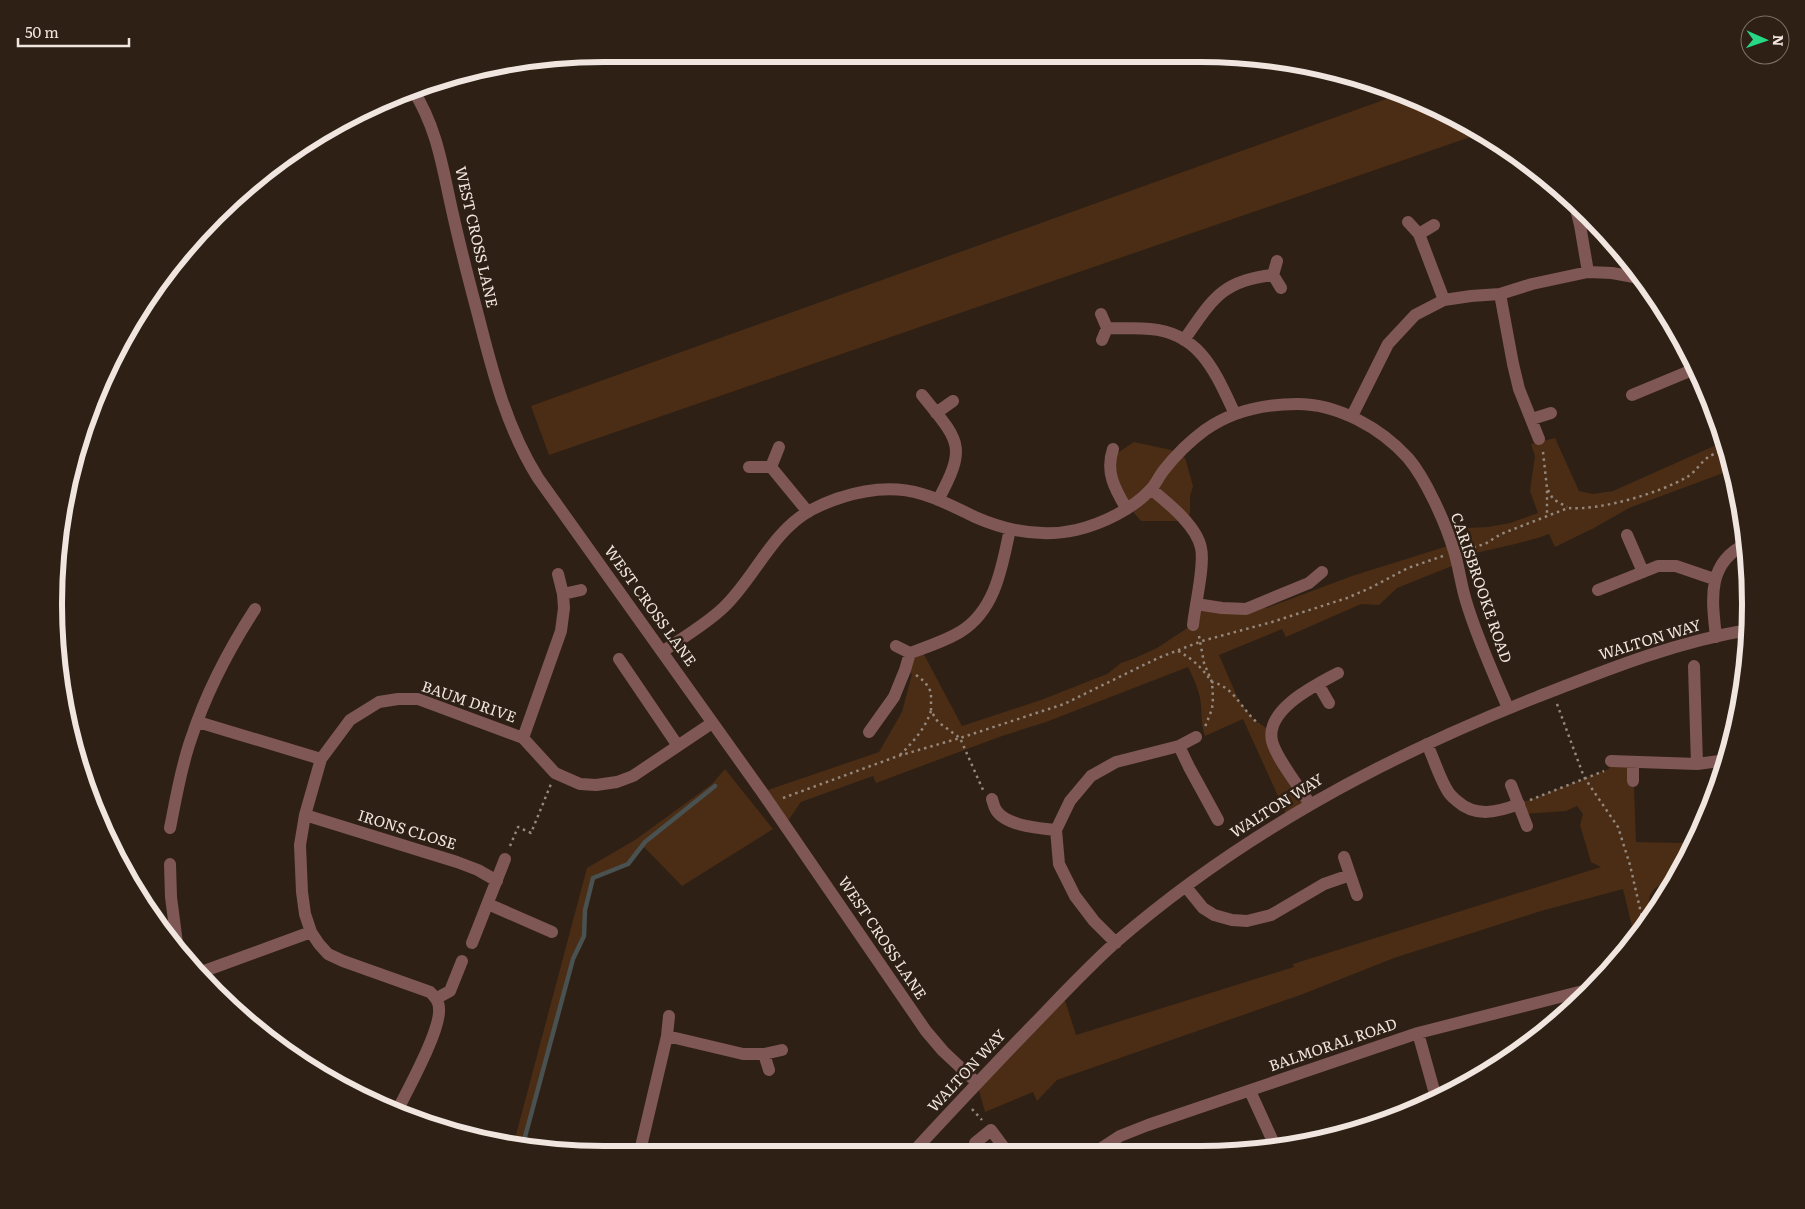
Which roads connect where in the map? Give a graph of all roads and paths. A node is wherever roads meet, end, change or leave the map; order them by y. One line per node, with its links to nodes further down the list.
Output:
1 (417, 96): 56 (street, WEST CROSS LANE)
2 (1578, 215): 7 (street)
3 (1408, 222): 5 (street)
4 (1434, 225): 5 (street)
5 (1420, 234): 12 (street)
6 (1277, 261): 8 (street)
7 (1588, 272): 9 (street); 11 (street)
8 (1273, 275): 10 (street); 14 (street)
9 (1631, 276)
10 (1281, 288)
11 (1500, 294): 12 (street); 23 (street)
12 (1444, 300): 22 (street)
13 (1101, 314): 14 (street)
14 (1184, 340): 21 (street)
15 (1690, 371): 17 (street)
16 (922, 395): 19 (street)
17 (1632, 395)
18 (953, 401): 19 (street)
19 (936, 413): 32 (street)
20 (1551, 413): 23 (street)
21 (1235, 414): 22 (street, CARISBROOKE ROAD); 31 (street, CARISBROOKE ROAD)
22 (1352, 416): 40 (street, CARISBROOKE ROAD)
23 (1532, 420): 24 (street)
24 (1539, 439): 30 (path)
25 (780, 447): 29 (street)
26 (1113, 449): 33 (street)
27 (1721, 452): 34 (path)
28 (749, 467): 29 (street)
29 (771, 467): 35 (street)
30 (1547, 488): 34 (path); 36 (path)
31 (1152, 489): 33 (street, CARISBROOKE ROAD); 48 (street)
32 (938, 500): 35 (street, CARISBROOKE ROAD); 37 (street, CARISBROOKE ROAD)
33 (1126, 508): 37 (street, CARISBROOKE ROAD)
34 (1568, 508): 36 (path)
35 (808, 512): 56 (street, CARISBROOKE ROAD)
36 (1547, 517): 40 (path)
37 (1010, 529): 57 (street)
38 (1627, 535): 42 (street)
39 (1739, 547): 44 (street)
40 (1454, 553): 53 (path); 66 (street, CARISBROOKE ROAD)
41 (1322, 572): 48 (street)
42 (1643, 572): 44 (street); 46 (street)
43 (558, 574): 47 (street)
44 (1714, 578): 52 (street)
45 (581, 590): 47 (street)
46 (1598, 590)
47 (563, 594): 73 (street)
48 (1196, 604): 50 (street)
49 (256, 609): 68 (street)
50 (1193, 625)
51 (1741, 631): 52 (street, WALTON WAY)
52 (1716, 637): 64 (street, WALTON WAY)
53 (1202, 641): 55 (path); 62 (path)
54 (896, 646): 57 (street)
55 (1177, 651): 62 (path); 74 (path)
56 (662, 652): 69 (street, WEST CROSS LANE)
57 (910, 653): 60 (street)
58 (618, 659): 76 (street)
59 (1694, 666): 83 (street)
60 (905, 670): 67 (path); 71 (street)
61 (1338, 673): 63 (street)
62 (1212, 682): 70 (path); 72 (path)
63 (1318, 684): 65 (street); 70 (street)
64 (1553, 691): 66 (street, WALTON WAY); 85 (path)
65 (1329, 703)
66 (1508, 708): 75 (street, WALTON WAY)
67 (931, 711): 74 (path); 78 (path)
68 (198, 722): 79 (street); 95 (street)
69 (712, 723): 76 (street, BAUM DRIVE); 88 (street, WEST CROSS LANE)
70 (1271, 731): 90 (street)
71 (869, 732)
72 (1196, 737): 77 (street)
73 (523, 738): 79 (street, BAUM DRIVE); 84 (street, BAUM DRIVE)
74 (960, 738): 78 (path); 89 (path)
75 (1427, 744): 90 (street, WALTON WAY); 91 (street)
76 (678, 746): 84 (street, BAUM DRIVE)
77 (1179, 746): 93 (street); 96 (street)
78 (898, 756): 88 (path)
79 (321, 760): 92 (street, BAUM DRIVE)
80 (1611, 761): 82 (street); 85 (path)
81 (1719, 761): 83 (street)
82 (1633, 762): 83 (street); 86 (street)
83 (1697, 764)
84 (555, 773): 98 (path)
85 (1584, 778): 91 (path); 105 (path)
86 (1633, 781)
87 (1511, 785): 91 (street)
88 (766, 798): 121 (street, WEST CROSS LANE)
89 (992, 799): 96 (street)
90 (1310, 804): 102 (street, WALTON WAY)
91 (1519, 804): 94 (street)
92 (305, 815): 101 (street, IRONS CLOSE); 106 (street, BAUM DRIVE)
93 (1218, 820)
94 (1527, 826)
95 (170, 828)
96 (1056, 830): 110 (street)
97 (1344, 857): 100 (street)
98 (505, 859): 101 (street)
99 (170, 864): 108 (street)
100 (1350, 875): 102 (street); 103 (street)
101 (497, 881): 104 (street)
102 (1186, 887): 110 (street, WALTON WAY)
103 (1356, 895)
104 (488, 904): 107 (street); 109 (street)
105 (1642, 918)
106 (311, 932): 112 (street); 114 (street, BAUM DRIVE)
107 (552, 932)
108 (176, 935)
109 (472, 943)
110 (1116, 943): 121 (street, WALTON WAY)
111 (462, 961): 114 (street)
112 (205, 971)
113 (1578, 993): 116 (street, BALMORAL ROAD)
114 (437, 998): 125 (street)
115 (669, 1016): 117 (street)
116 (1418, 1033): 122 (street, BALMORAL ROAD); 123 (street)
117 (667, 1036): 119 (street); 129 (street)
118 (782, 1050): 119 (street)
119 (764, 1054): 120 (street)
120 (769, 1070)
121 (977, 1083): 124 (street, WALTON WAY)
122 (1250, 1091): 127 (street); 132 (street, BALMORAL ROAD)
123 (1435, 1093)
124 (963, 1098): 126 (path); 130 (street, WALTON WAY)
125 (399, 1106)
126 (991, 1130): 128 (street); 131 (street)
127 (1273, 1142)
128 (975, 1143)
129 (641, 1146)
130 (919, 1146)
131 (1003, 1146)
132 (1104, 1146)

